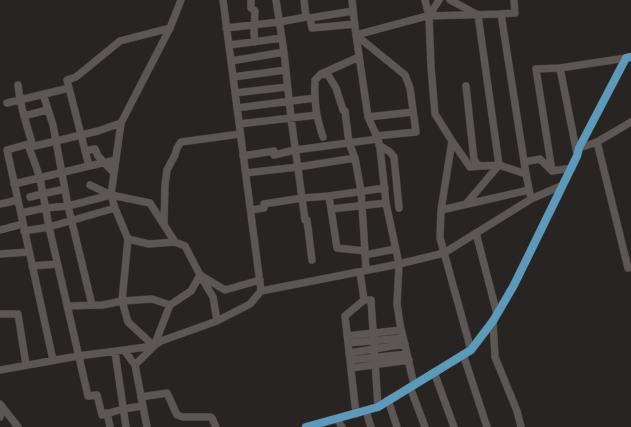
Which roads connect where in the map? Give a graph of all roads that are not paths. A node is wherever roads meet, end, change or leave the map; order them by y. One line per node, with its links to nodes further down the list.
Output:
1 (181, 0): 19 (street)
2 (223, 0): 20 (street)
3 (251, 0): 17 (street)
4 (276, 0): 16 (street)
5 (304, 0): 15 (street)
6 (352, 0): 11 (street)
7 (424, 0): 14 (street)
8 (439, 0): 14 (street)
9 (450, 0): 13 (street)
10 (514, 0): 12 (street)
11 (354, 11): 15 (street); 18 (street)
12 (501, 14): 13 (street); 69 (street)
13 (478, 15): 14 (street); 70 (street)
14 (429, 16): 21 (street); 58 (street)
15 (308, 17): 16 (street); 18 (street)
16 (279, 22): 17 (street); 22 (street)
17 (254, 24): 20 (street); 23 (street)
18 (355, 24): 21 (street)
19 (170, 28): 36 (street); 51 (street)
20 (226, 28): 24 (street)
21 (356, 35): 26 (street); 45 (street)
22 (282, 38): 23 (street); 25 (street)
23 (255, 42): 24 (street)
24 (229, 45): 28 (street)
25 (284, 52): 28 (street); 30 (street)
26 (359, 57): 31 (street); 48 (street)
27 (628, 57): 29 (street); 64 (main road)
28 (231, 61): 32 (street)
29 (560, 68): 64 (street); 74 (street)
30 (285, 70): 32 (street); 35 (street)
31 (321, 74): 39 (street); 61 (street)
32 (233, 77): 37 (street)
33 (18, 85): 40 (street)
34 (466, 86): 70 (street)
35 (287, 87): 37 (street); 41 (street)
36 (69, 88): 38 (street); 54 (street)
37 (235, 93): 43 (street)
38 (43, 94): 40 (street); 44 (street)
39 (315, 98): 41 (street); 46 (street)
40 (20, 100): 42 (street); 47 (street)
41 (289, 101): 43 (street); 49 (street)
42 (7, 103)
43 (237, 108): 52 (street)
44 (47, 110): 47 (street); 57 (street)
45 (413, 112): 48 (street); 56 (street)
46 (317, 115): 49 (street); 55 (street)
47 (24, 116): 60 (street)
48 (368, 117): 56 (street)
49 (290, 118): 52 (street); 62 (street)
50 (631, 122): 59 (street)
51 (121, 123): 54 (street); 67 (street)
52 (239, 124): 53 (street)
53 (240, 134): 65 (street); 107 (street)
54 (81, 136): 57 (street); 63 (street)
55 (323, 137)
56 (378, 140): 61 (street); 83 (street); 101 (street)
57 (56, 141): 60 (street); 75 (street)
58 (452, 141): 70 (street); 104 (street)
59 (597, 142): 64 (street); 123 (street)
60 (32, 143): 79 (street); 80 (street)
61 (349, 143): 62 (street); 66 (street)
62 (295, 150): 65 (street); 72 (street)
63 (85, 151): 68 (street); 71 (street)
64 (578, 152): 73 (main road)
65 (244, 156): 77 (street)
66 (355, 158): 72 (street); 86 (street)
67 (116, 160): 68 (street); 76 (street)
68 (104, 162): 71 (street); 76 (street)
69 (524, 162): 74 (street); 78 (street)
70 (499, 165): 78 (street); 96 (street)
71 (89, 166): 75 (street)
72 (298, 167): 77 (street); 91 (street)
73 (572, 168): 74 (street); 82 (main road)
74 (552, 171)
75 (62, 173): 79 (street); 84 (street)
76 (114, 173): 88 (street)
77 (246, 173): 103 (street)
78 (526, 174): 85 (street)
79 (40, 178): 80 (street); 87 (street)
80 (14, 184): 93 (street)
81 (90, 185): 88 (street)
82 (563, 185): 92 (street); 134 (main road)
83 (385, 188): 86 (street); 94 (street)
84 (65, 189): 87 (street); 97 (street)
85 (529, 190): 92 (street); 96 (street)
86 (361, 191): 89 (street); 98 (street)
87 (42, 194): 90 (street); 99 (street)
88 (111, 195): 97 (street); 100 (street); 107 (street)
89 (329, 196): 91 (street); 102 (street)
90 (30, 197)
91 (302, 198): 103 (street); 119 (street)
92 (531, 199): 111 (street)
93 (18, 200): 95 (street); 105 (street)
94 (386, 203): 98 (street); 114 (street)
95 (0, 204)
96 (466, 204): 104 (street)
97 (68, 206): 99 (street); 106 (street)
98 (362, 206): 102 (street); 117 (street)
99 (45, 208): 105 (street); 109 (street)
100 (115, 208): 106 (street); 112 (street)
101 (399, 208)
102 (331, 209): 117 (street)
103 (251, 210): 126 (street)
104 (441, 210): 116 (street)
105 (21, 213): 108 (street)
106 (71, 220): 109 (street); 130 (street)
107 (164, 225): 113 (street)
108 (24, 227): 109 (street); 110 (street); 115 (street)
109 (49, 227): 120 (street)
110 (0, 230)
111 (476, 233): 116 (street); 134 (street)
112 (128, 239): 113 (street); 129 (street)
113 (175, 242): 125 (street)
114 (395, 249): 117 (street); 121 (street)
115 (29, 252): 118 (street); 122 (street)
116 (444, 252): 121 (street); 143 (street)
117 (365, 253): 124 (street)
118 (0, 254)
119 (312, 260)
120 (57, 264): 122 (street); 132 (street)
121 (399, 264): 124 (street); 137 (street)
122 (32, 266): 148 (street)
123 (628, 268)
124 (363, 271): 127 (street); 128 (street)
125 (200, 275): 126 (street); 131 (street); 135 (street)
126 (260, 280): 127 (street)
127 (261, 291): 135 (street)
128 (364, 300): 136 (street); 138 (street)
129 (122, 301): 130 (street); 131 (street); 139 (street)
130 (92, 305): 132 (street)
131 (170, 305): 139 (street)
132 (67, 306): 144 (street)
133 (0, 314): 149 (street)
134 (495, 318): 143 (main road); 179 (street)
135 (217, 321): 139 (street)
136 (373, 337): 137 (street); 138 (street); 140 (street)
137 (403, 337): 140 (street); 147 (street)
138 (347, 340): 145 (street)
139 (154, 346): 141 (street); 150 (street)
140 (374, 349): 145 (street); 146 (street)
141 (124, 350): 142 (street); 150 (street)
142 (115, 352): 144 (street); 161 (street)
143 (467, 352): 154 (main road); 178 (street)
144 (78, 356): 148 (street); 163 (street)
145 (349, 356): 146 (street); 152 (street)
146 (374, 357): 147 (street); 151 (street)
147 (408, 357): 151 (street); 155 (street)
148 (53, 360): 149 (street)
149 (26, 365): 153 (street)
150 (135, 365): 156 (street)
151 (375, 365): 152 (street); 160 (street)
152 (351, 368): 164 (street)
153 (0, 370)
154 (434, 372): 155 (main road); 177 (street)
155 (412, 386): 157 (main road); 176 (street)
156 (141, 397): 159 (street); 171 (street)
157 (388, 400): 160 (main road); 175 (street)
158 (1, 406): 165 (street); 167 (street)
159 (142, 406): 161 (street); 170 (street)
160 (378, 407): 162 (main road)
161 (123, 409): 163 (street); 169 (street)
162 (366, 410): 164 (main road); 174 (street)
163 (107, 414): 168 (street)
164 (356, 414): 166 (main road)
165 (0, 417)
166 (337, 419): 172 (main road); 173 (street)
167 (18, 427)
168 (110, 427)
169 (126, 427)
170 (147, 427)
171 (216, 427)
172 (306, 427)
173 (342, 427)
174 (371, 427)
175 (397, 427)
176 (425, 427)
177 (454, 427)
178 (487, 427)
179 (521, 427)

